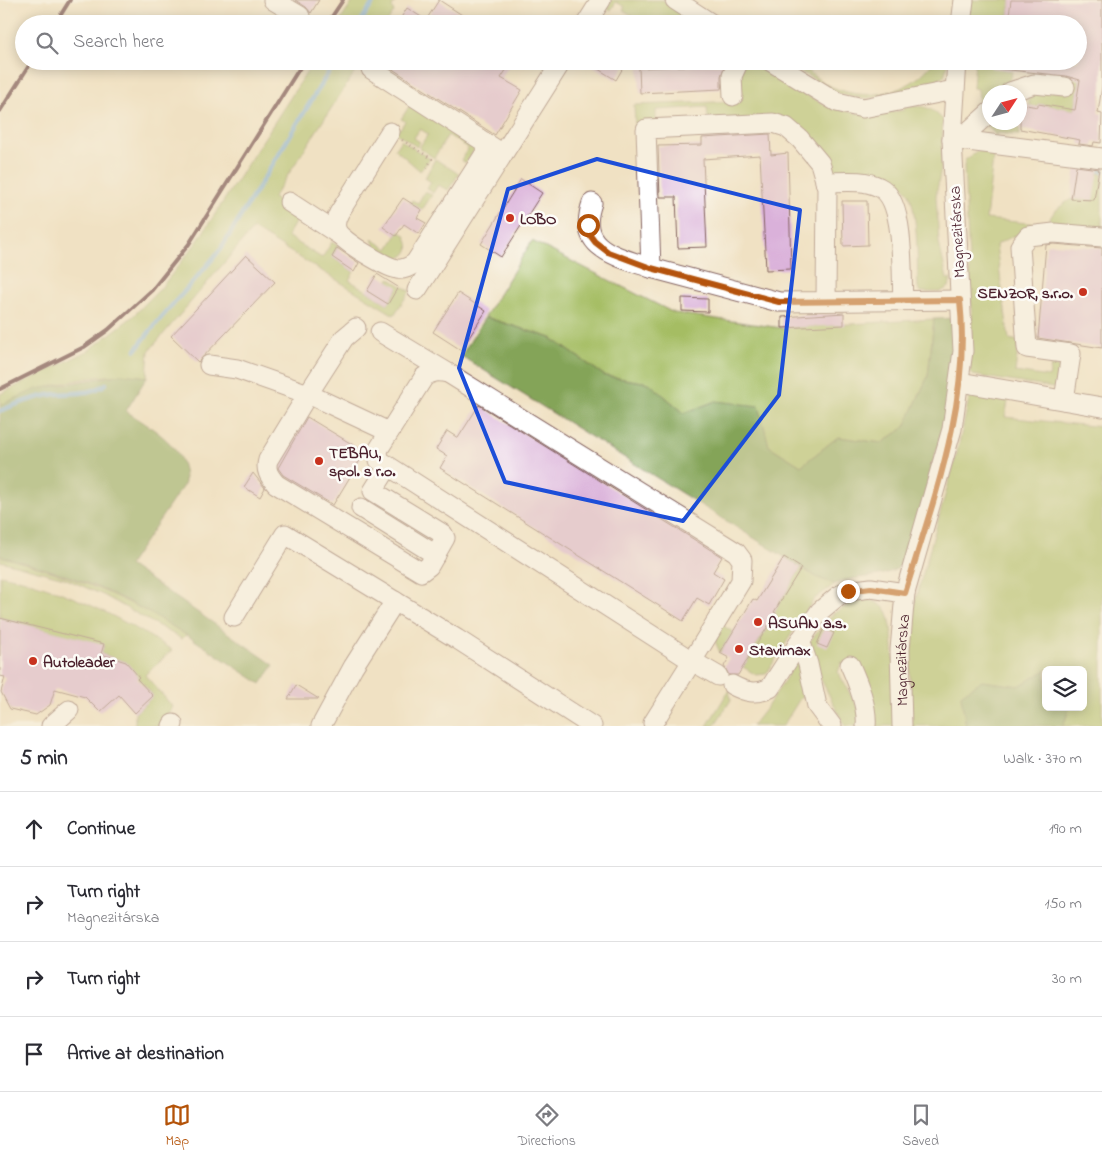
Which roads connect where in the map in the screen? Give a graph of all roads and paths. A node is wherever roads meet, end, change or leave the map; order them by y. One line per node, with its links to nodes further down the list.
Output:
1 (274, 0): 5 (street)
2 (601, 0): 6 (street)
3 (675, 0): 7 (street)
4 (964, 0): 8 (street)
5 (298, 15)
6 (592, 15)
7 (695, 15)
8 (963, 15)
9 (371, 70): 21 (street)
10 (555, 70): 21 (street)
11 (735, 70): 17 (street)
12 (785, 70): 16 (street)
13 (956, 70): 16 (street, Magnezitárska)
14 (1027, 86): 15 (street)
15 (1065, 87)
16 (954, 90): 20 (street, Magnezitárska)
17 (733, 96)
18 (982, 118): 20 (street)
19 (390, 132): 23 (path); 27 (street)
20 (956, 139): 22 (street); 32 (street, Magnezitárska)
21 (496, 150): 27 (street); 30 (street)
22 (1102, 158)
23 (426, 168)
24 (825, 182): 29 (street); 31 (street); 33 (street)
25 (289, 202): 27 (street)
26 (592, 203): 29 (street)
27 (338, 234)
28 (1102, 237): 40 (street)
29 (651, 268): 33 (street)
30 (417, 290)
31 (903, 300): 32 (street); 33 (street)
32 (960, 300): 38 (street, Magnezitárska)
33 (826, 301)
34 (356, 328): 39 (street)
35 (380, 332): 37 (street)
36 (209, 365): 39 (street)
37 (448, 373): 42 (street); 52 (street)
38 (960, 382): 40 (street); 48 (street, Magnezitárska)
39 (308, 394): 42 (street); 46 (street)
40 (1064, 400): 41 (street)
41 (1102, 407)
42 (389, 432): 43 (street)
43 (388, 467): 44 (street); 52 (street)
44 (373, 491): 45 (street); 47 (street)
45 (361, 508): 46 (street); 47 (street)
46 (348, 528): 47 (street)
47 (436, 555)
48 (905, 593): 51 (street); 61 (street, Magnezitárska)
49 (395, 601): 50 (street); 57 (street); 58 (street)
50 (234, 617)
51 (800, 640): 52 (street); 59 (street)
52 (692, 661): 55 (street)
53 (850, 665): 60 (street)
54 (69, 710): 56 (street)
55 (653, 723)
56 (51, 726)
57 (321, 726)
58 (592, 726)
59 (832, 726)
60 (866, 726)
61 (902, 726)

